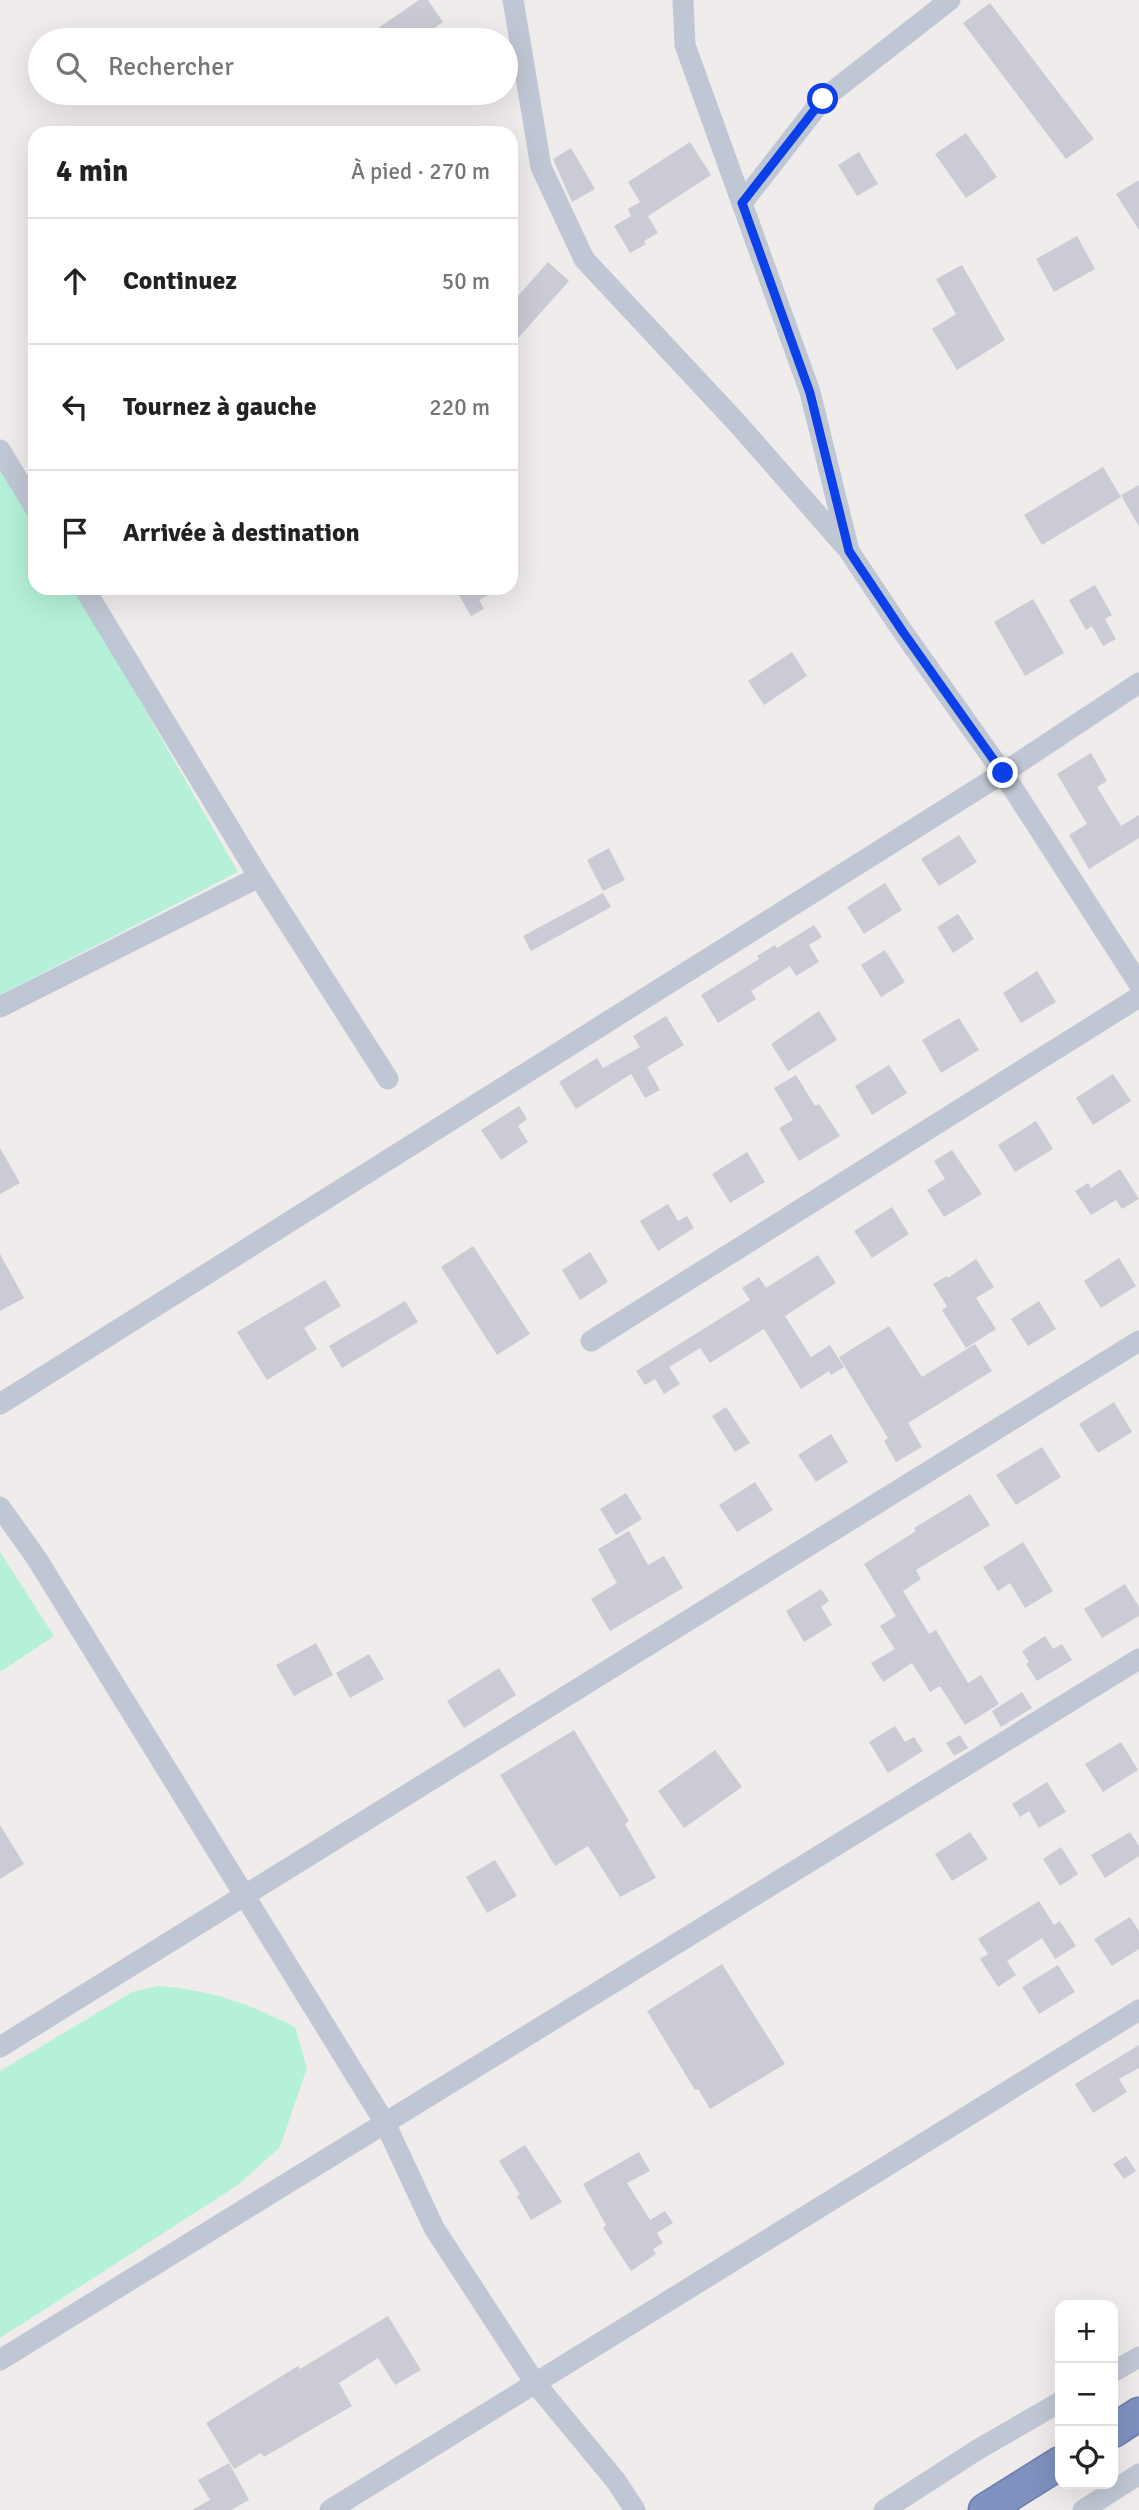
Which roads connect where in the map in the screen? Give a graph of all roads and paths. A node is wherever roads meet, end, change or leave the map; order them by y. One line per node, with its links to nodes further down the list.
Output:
1 (513, 0): 4 (street)
2 (683, 0): 6 (street)
3 (950, 0): 6 (street)
4 (518, 28)
5 (518, 30): 9 (street)
6 (742, 203): 9 (street)
7 (0, 450): 8 (street)
8 (28, 496)
9 (849, 551): 12 (street)
10 (88, 595): 13 (street)
11 (1139, 683): 12 (street)
12 (1003, 773): 14 (street); 20 (street)
13 (260, 877): 16 (street); 17 (street)
14 (1139, 984)
15 (1139, 997): 18 (street)
16 (0, 1007)
17 (388, 1079)
18 (591, 1341)
19 (1139, 1341): 23 (street)
20 (0, 1404)
21 (0, 1507): 23 (street)
22 (1139, 1659): 26 (street)
23 (245, 1895): 25 (street); 26 (street)
24 (1139, 2010): 30 (street)
25 (0, 2047)
26 (385, 2123): 28 (street); 30 (street)
27 (1139, 2357): 29 (street)
28 (0, 2360)
29 (1118, 2369)
30 (535, 2384): 36 (street); 37 (street)
31 (1055, 2405): 38 (street)
32 (1139, 2414): 33 (highway)
33 (1118, 2428)
34 (1055, 2466): 39 (highway)
35 (1139, 2474): 40 (street)
36 (330, 2510)
37 (635, 2510)
38 (884, 2510)
39 (985, 2510)
40 (1083, 2510)

